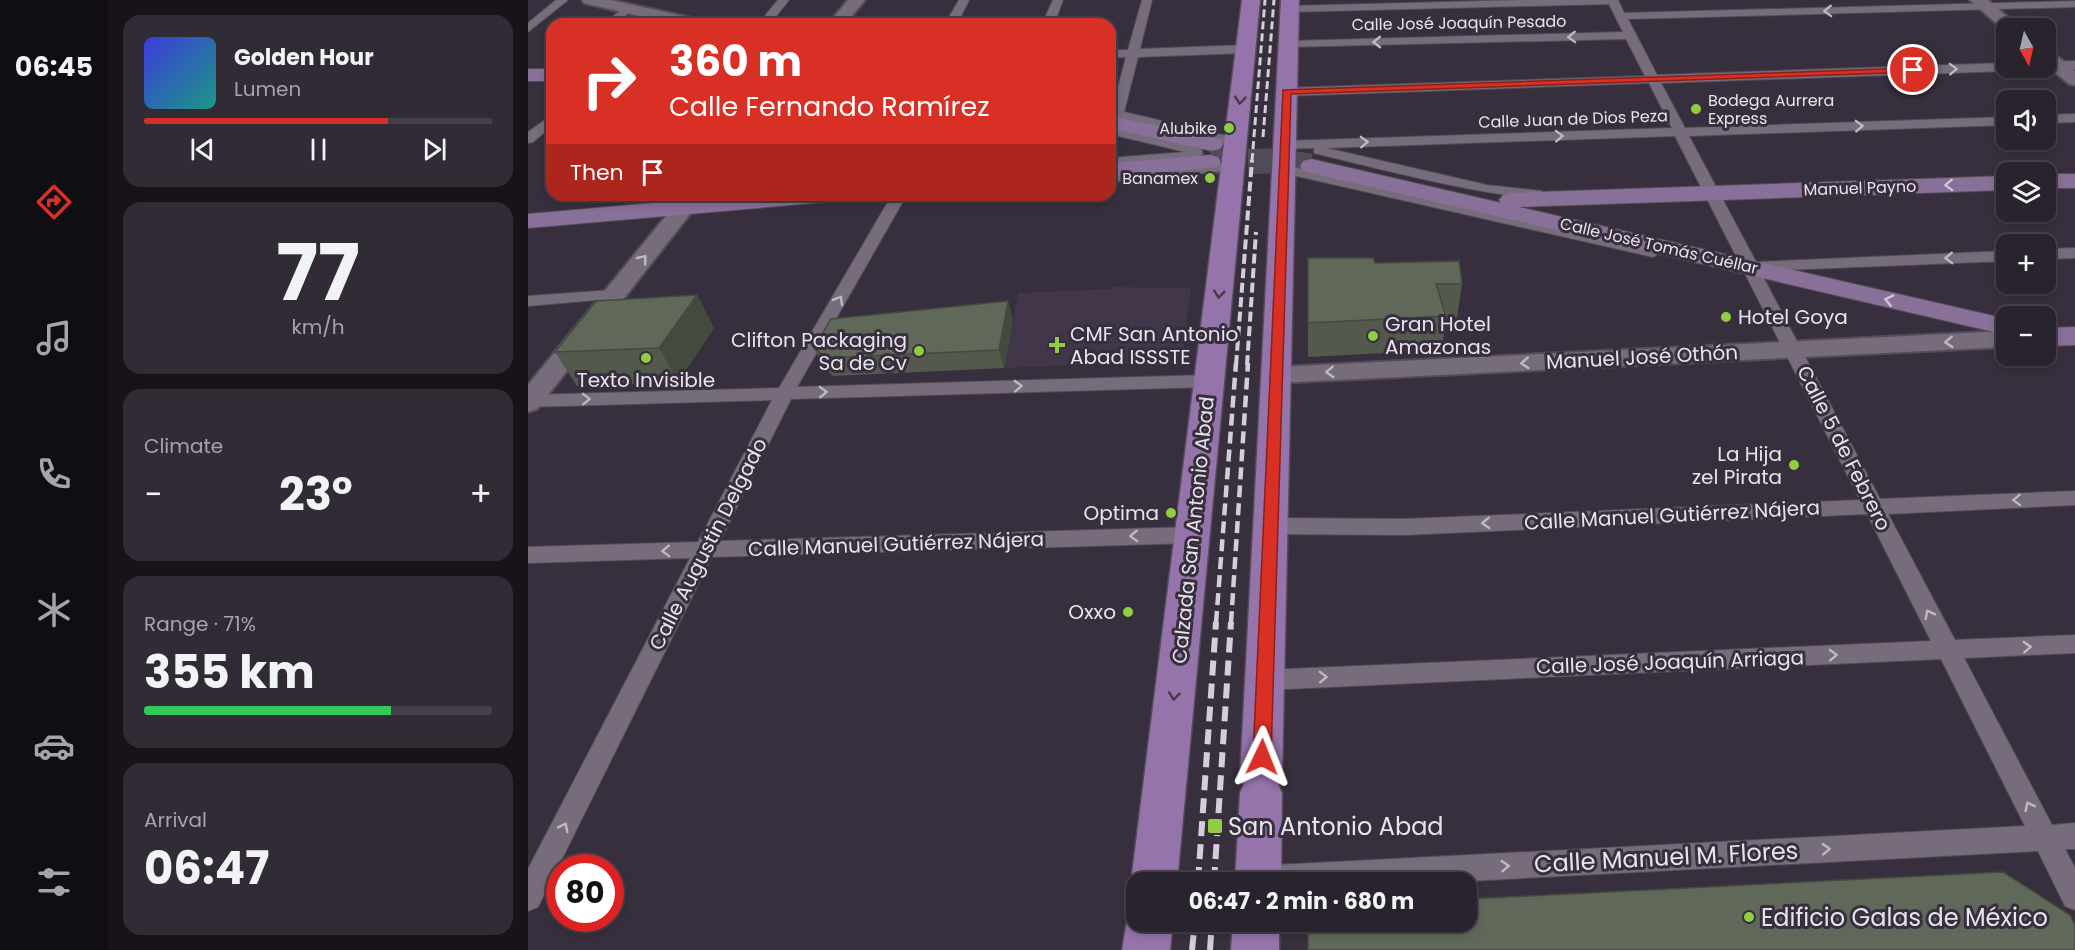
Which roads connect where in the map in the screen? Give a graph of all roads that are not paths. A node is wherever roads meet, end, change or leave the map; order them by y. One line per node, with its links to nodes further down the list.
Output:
1 (563, 0): 24 (street)
2 (590, 0): 14 (street)
3 (784, 0): 19 (street)
4 (857, 0): 20 (street)
5 (964, 0): 21 (street)
6 (1058, 0): 22 (street)
7 (1147, 0): 28 (street)
8 (1251, 0): 27 (highway, Calzada San Antonio Abad)
9 (1890, 0): 15 (street)
10 (1613, 1): 13 (street); 16 (street, Calle 5 de Febrero)
11 (1982, 3): 12 (street); 15 (street); 23 (street)
12 (2075, 4)
13 (1290, 5): 26 (highway)
14 (627, 8): 17 (street); 18 (street)
15 (1900, 9): 16 (street, one-way to 16)
16 (1621, 16): 25 (street, Calle 5 de Febrero)
17 (616, 18)
18 (670, 18)
19 (769, 18)
20 (841, 18)
21 (954, 18)
22 (1050, 18)
23 (2000, 18)
24 (528, 29)
25 (1631, 36): 26 (street, Calle José Joaquín Pesado, one-way to 26); 34 (street, Calle 5 de Febrero)
26 (1288, 44): 36 (highway)
27 (1245, 49): 28 (street); 46 (highway, Calzada San Antonio Abad, one-way to 46)
28 (1133, 53): 29 (street); 37 (street)
29 (1116, 54)
30 (2056, 63): 35 (street)
31 (1996, 67): 34 (street, one-way to 31)
32 (528, 75): 33 (main road)
33 (546, 75)
34 (1653, 79): 36 (street); 44 (street, Calle 5 de Febrero)
35 (2075, 80)
36 (1286, 92): 47 (highway)
37 (1116, 105)
38 (1116, 118): 46 (main road)
39 (2075, 118): 40 (street)
40 (2056, 119)
41 (1996, 121): 44 (street, Calle Juan de Dios Peza, one-way to 41)
42 (546, 124): 45 (street)
43 (1116, 131): 48 (street)
44 (1679, 132): 47 (street, Calle Juan de Dios Peza, one-way to 44); 54 (street, Calle 5 de Febrero)
45 (528, 139)
46 (1222, 154): 49 (main road); 50 (street); 72 (highway, Calzada San Antonio Abad, one-way to 72)
47 (1298, 159): 54 (main road, Calle José Tomás Cuéllar); 61 (main road, Calle José Tomás Cuéllar); 71 (highway)
48 (1116, 161)
49 (1116, 169)
50 (1116, 177)
51 (2075, 180): 52 (main road)
52 (2056, 181)
53 (1996, 183): 54 (main road, Manuel Payno, one-way to 54)
54 (1712, 193): 61 (street, Calle 5 de Febrero)
55 (689, 201): 57 (main road); 62 (street, one-way to 55)
56 (895, 201): 73 (street, Calle Augustin Delgado, one-way to 56)
57 (528, 221)
58 (2075, 253): 59 (street)
59 (2056, 254)
60 (1996, 256): 61 (street, one-way to 61)
61 (1751, 267): 64 (main road, Calle José Tomás Cuéllar, one-way to 61); 70 (street, Calle 5 de Febrero)
62 (613, 295): 63 (street); 74 (street)
63 (528, 301)
64 (1996, 324)
65 (2075, 336): 66 (main road)
66 (2056, 337)
67 (2056, 339): 69 (street)
68 (1996, 340): 70 (street, Manuel José Othón, one-way to 70)
69 (2075, 343)
70 (1793, 349): 71 (street, Manuel José Othón, one-way to 71); 76 (street, Calle 5 de Febrero)
71 (1277, 375): 77 (highway)
72 (1209, 381): 73 (street, one-way to 72); 78 (highway, Calzada San Antonio Abad)
73 (785, 393): 74 (street, one-way to 73); 79 (street, Calle Augustin Delgado)
74 (529, 402)
75 (2075, 498): 76 (street, Calle Manuel Gutiérrez Nájera, one-way to 76)
76 (1874, 506): 77 (street, Calle Manuel Gutiérrez Nájera, one-way to 77); 82 (street, Calle 5 de Febrero, one-way to 76)
77 (1269, 526): 83 (highway)
78 (1192, 535): 79 (street, Calle Manuel Gutiérrez Nájera, one-way to 79); 86 (highway, Calzada San Antonio Abad, one-way to 86)
79 (706, 550): 80 (street, Calle Manuel Gutiérrez Nájera, one-way to 80); 90 (street, Calle Augustin Delgado, one-way to 79)
80 (528, 555)
81 (2075, 644): 82 (street, Calle José Joaquín Arriaga, one-way to 81)
82 (1948, 650): 83 (street, Calle José Joaquín Arriaga, one-way to 82); 85 (street, Calle 5 de Febrero, one-way to 82)
83 (1265, 680): 87 (highway)
84 (2075, 836): 85 (street, Calle Manuel M. Flores)
85 (2045, 837): 88 (street, Calle Manuel M. Flores, one-way to 85); 89 (street, Calle 5 de Febrero)
86 (1155, 872)
87 (1258, 872)
88 (1477, 878)
89 (2075, 896)
90 (528, 897)
91 (1148, 932): 93 (highway)
92 (1256, 932): 94 (highway)
93 (1146, 950)
94 (1255, 950)

